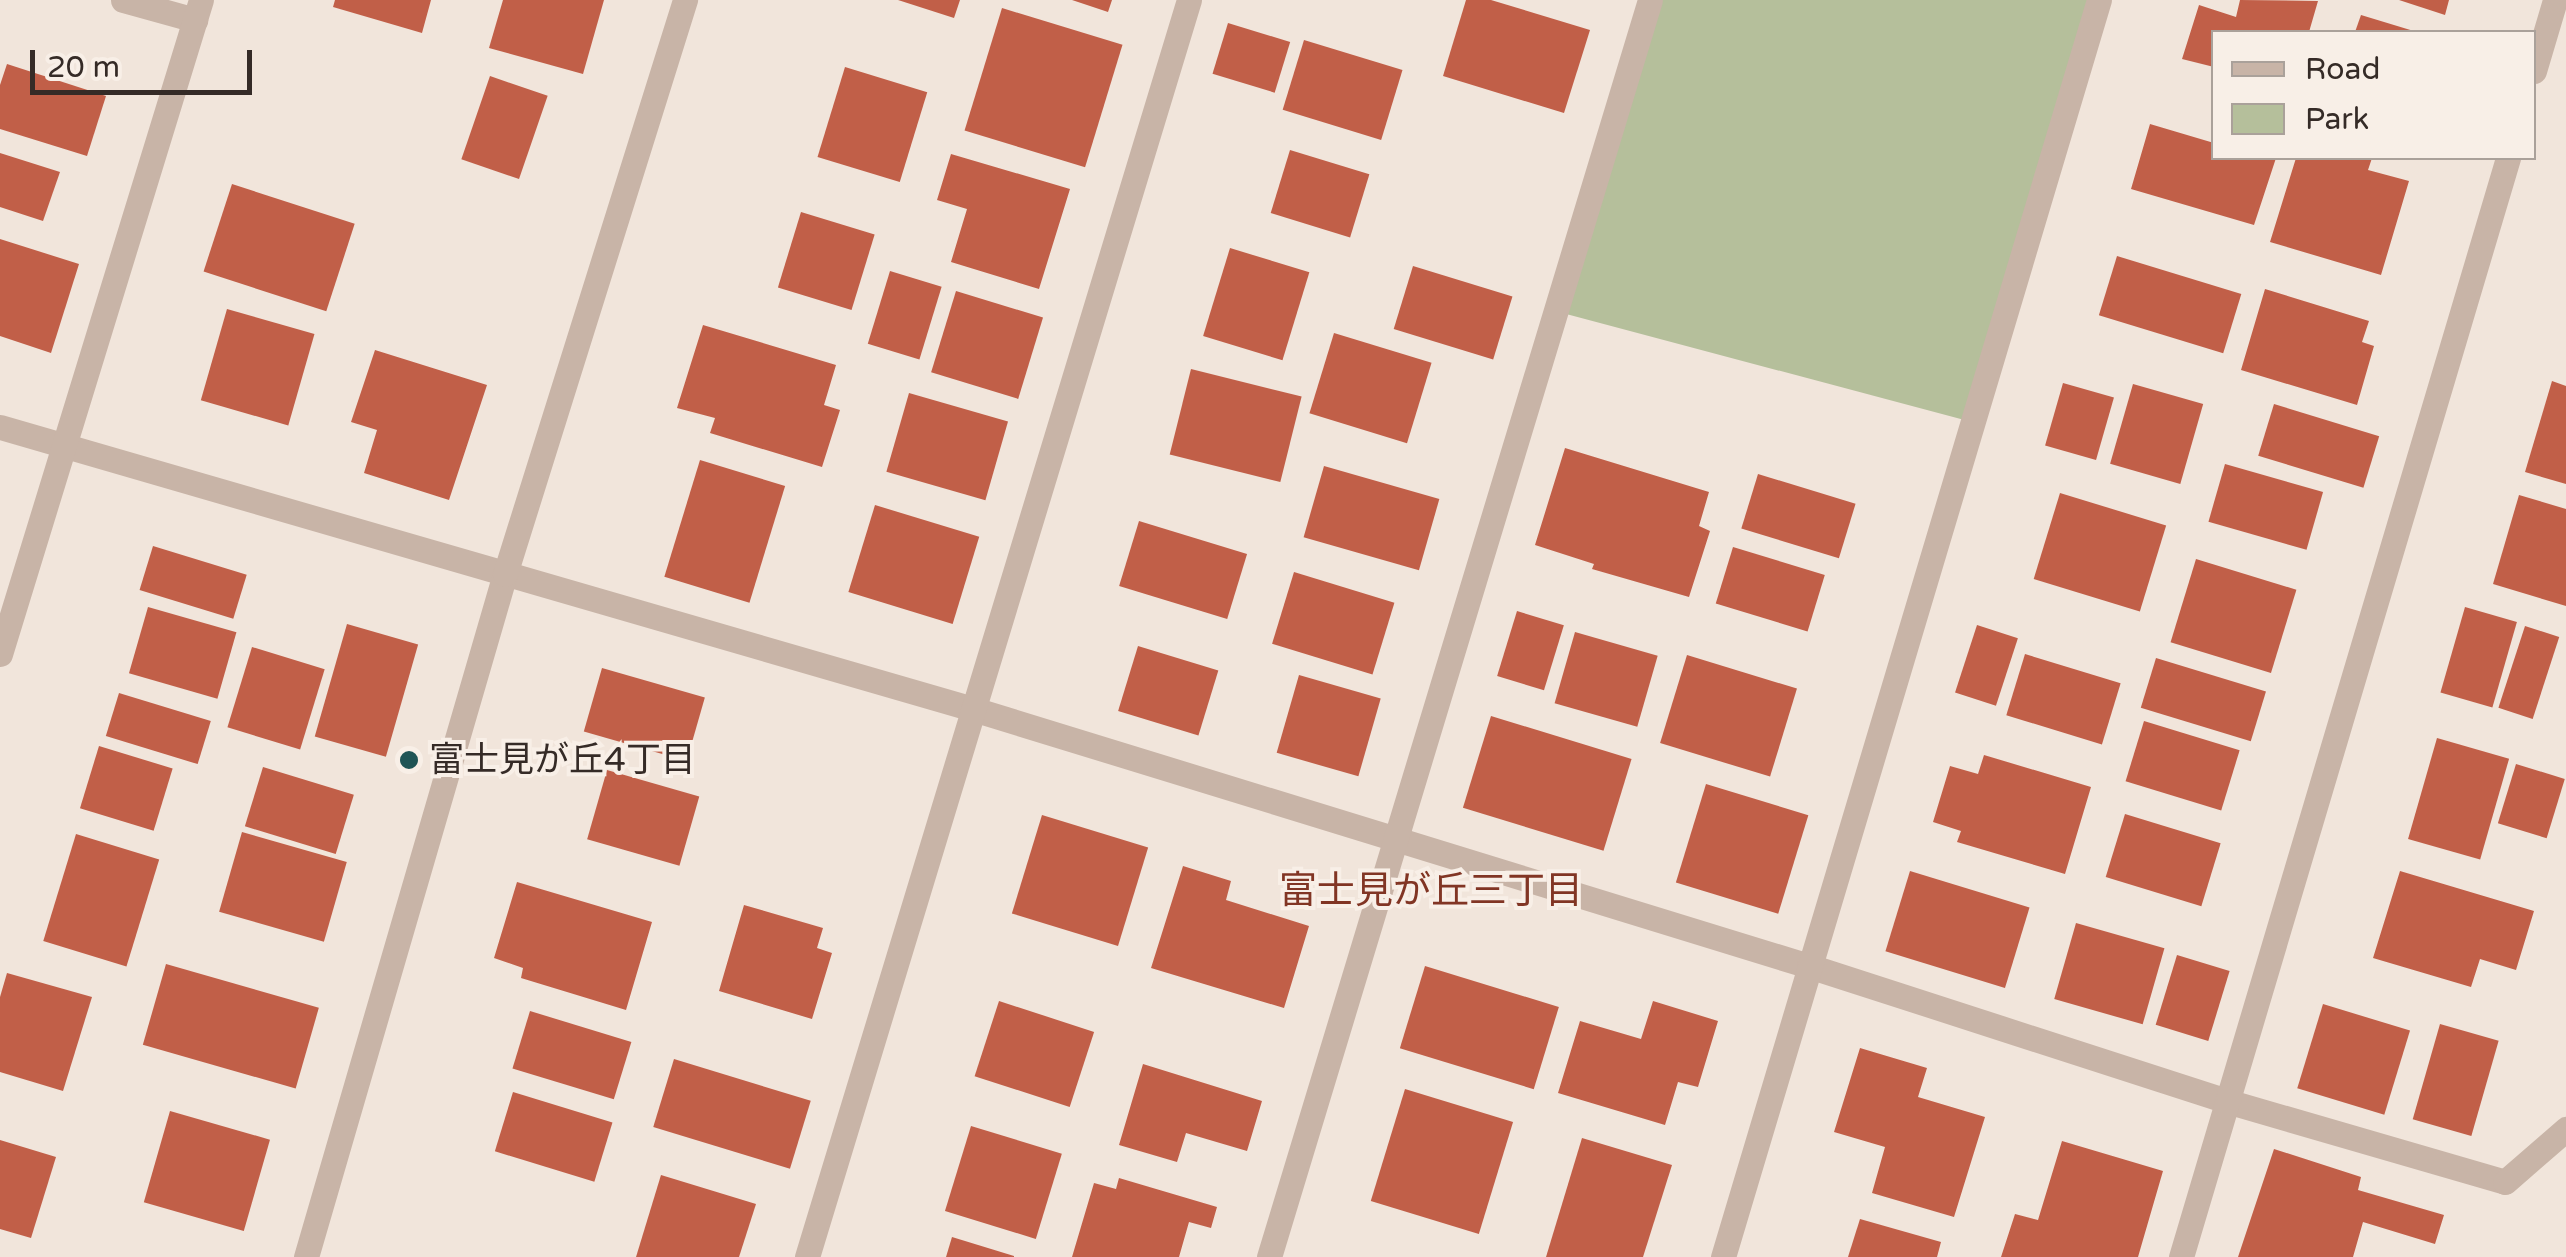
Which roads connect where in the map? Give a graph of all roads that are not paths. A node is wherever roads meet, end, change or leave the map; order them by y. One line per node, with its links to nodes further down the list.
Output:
1 (124, 0): 7 (street)
2 (685, 0): 12 (street)
3 (1189, 0): 14 (street)
4 (1650, 0): 15 (street)
5 (2099, 0): 16 (street)
6 (2554, 0): 8 (street)
7 (198, 10): 11 (street)
8 (2536, 65)
9 (2507, 160): 17 (street)
10 (0, 427): 11 (street)
11 (66, 448): 12 (street); 13 (street)
12 (505, 574): 14 (street); 19 (street)
13 (0, 654)
14 (974, 710): 15 (street); 20 (street)
15 (1394, 839): 16 (street); 21 (street)
16 (1808, 966): 17 (street); 22 (street)
17 (2230, 1102): 18 (street); 23 (street)
18 (2566, 1128)
19 (306, 1257)
20 (807, 1257)
21 (1269, 1257)
22 (1723, 1257)
23 (2181, 1257)

